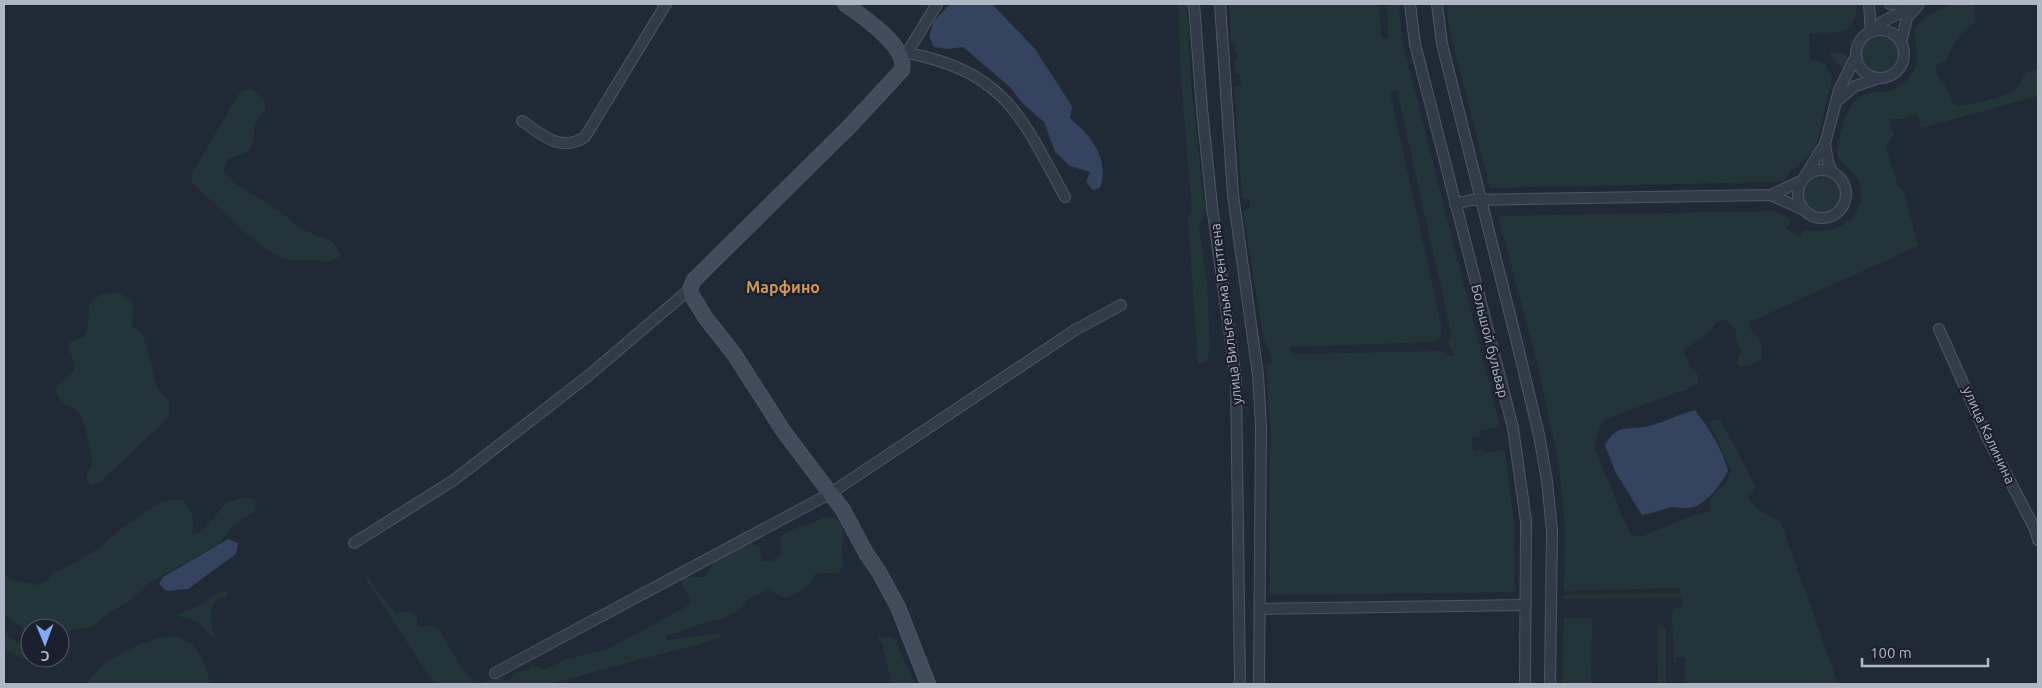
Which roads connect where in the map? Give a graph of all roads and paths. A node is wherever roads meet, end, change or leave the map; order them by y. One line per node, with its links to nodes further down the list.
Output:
1 (666, 4): 18 (street)
2 (845, 4): 14 (street)
3 (936, 4): 14 (street)
4 (1194, 4): 38 (street, улица Вильгельма Рентгена)
5 (1220, 4): 35 (street, улица Вильгельма Рентгена)
6 (1410, 4): 25 (street, Большой бульвар)
7 (1437, 4): 24 (street, Большой бульвар)
8 (1869, 4): 12 (street)
9 (1890, 4): 10 (street)
10 (1913, 4)
11 (1918, 4): 12 (street); 13 (street)
12 (1873, 31): 13 (street); 15 (street)
13 (1901, 42): 16 (street)
14 (906, 56): 23 (street); 27 (street)
15 (1856, 56): 16 (street); 17 (street)
16 (1882, 78): 17 (street)
17 (1835, 103): 19 (street)
18 (522, 121)
19 (1825, 144): 20 (street); 21 (street)
20 (1832, 172): 21 (street); 26 (street)
21 (1803, 179): 22 (street); 26 (street)
22 (1771, 195): 24 (street); 26 (street)
23 (1065, 197)
24 (1481, 200): 25 (street); 41 (street, Большой бульвар)
25 (1455, 204): 34 (street, Большой бульвар)
26 (1802, 210)
27 (690, 289): 30 (street); 33 (street)
28 (1121, 305): 30 (street)
29 (1939, 329): 31 (street, улица Калинина)
30 (831, 493): 36 (street); 37 (street)
31 (2037, 528): 32 (street, улица Калинина)
32 (2038, 540)
33 (354, 543)
34 (1526, 605): 35 (street); 40 (street, Большой бульвар)
35 (1260, 610): 39 (street, улица Вильгельма Рентгена)
36 (495, 673)
37 (928, 684)
38 (1240, 684)
39 (1259, 684)
40 (1525, 684)
41 (1550, 684)

